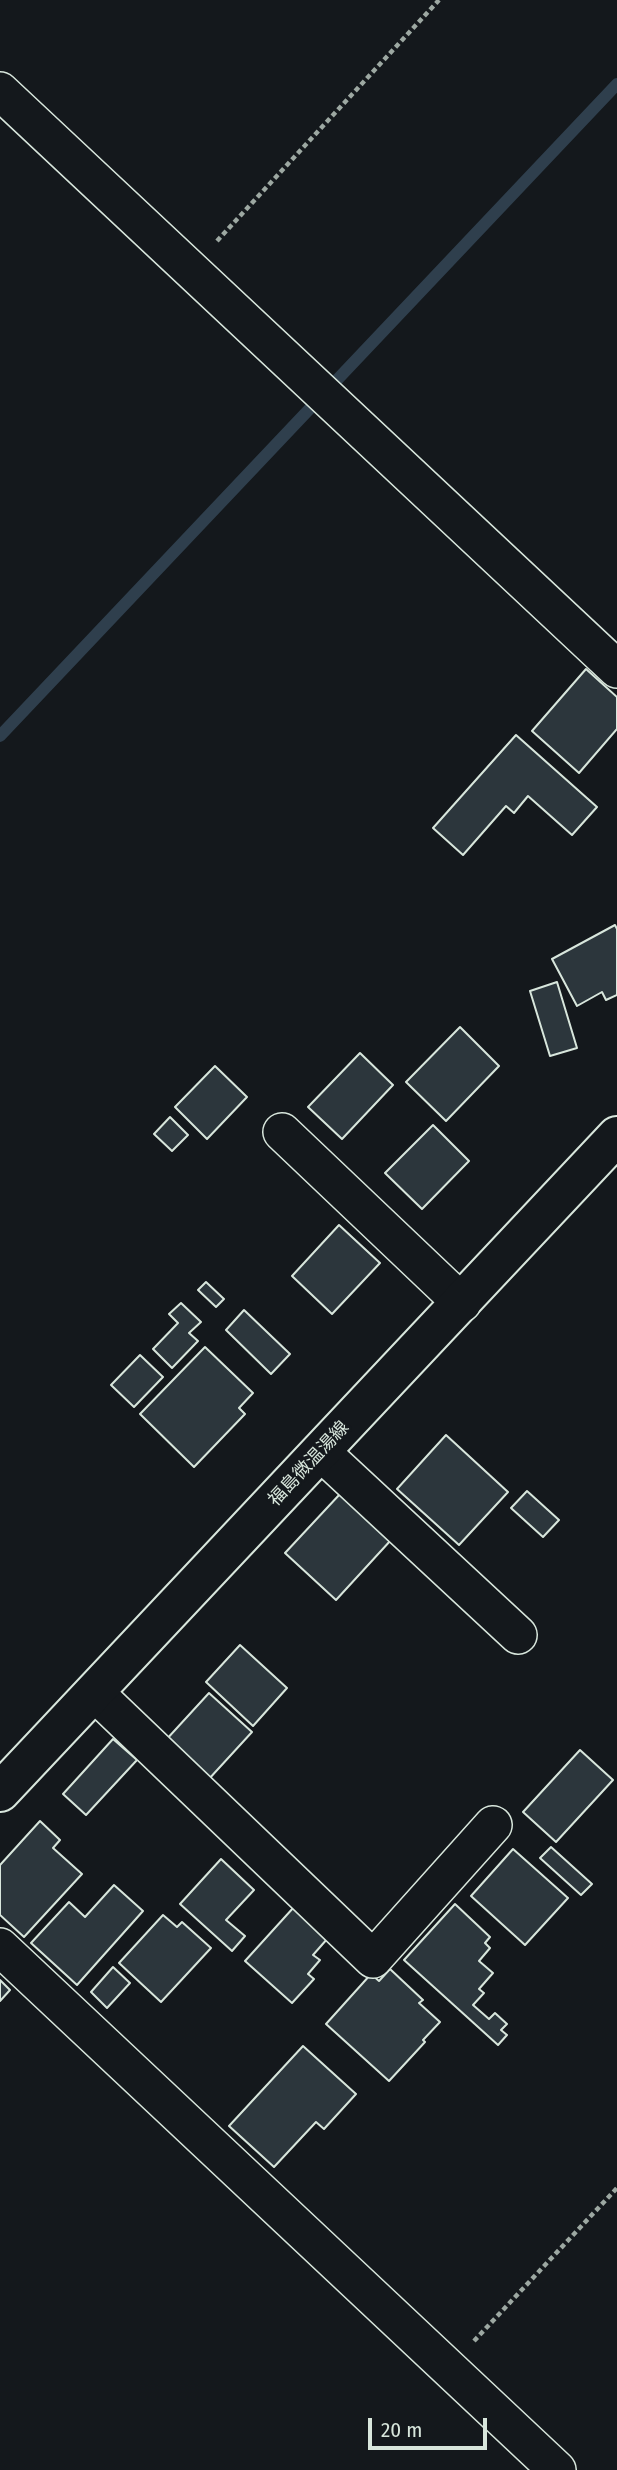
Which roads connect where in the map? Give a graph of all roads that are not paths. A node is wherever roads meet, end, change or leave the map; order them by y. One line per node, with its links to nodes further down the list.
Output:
1 (0, 91): 2 (street)
2 (617, 669)
3 (282, 1132): 5 (street)
4 (617, 1136): 5 (main road, 福島微温湯線)
5 (462, 1303): 6 (main road, 福島微温湯線)
6 (321, 1452): 7 (street); 8 (main road, 福島微温湯線)
7 (518, 1634)
8 (94, 1692): 9 (main road, 福島微温湯線); 10 (street)
9 (0, 1792)
10 (493, 1825)
11 (0, 1947): 12 (street)
12 (557, 2470)

